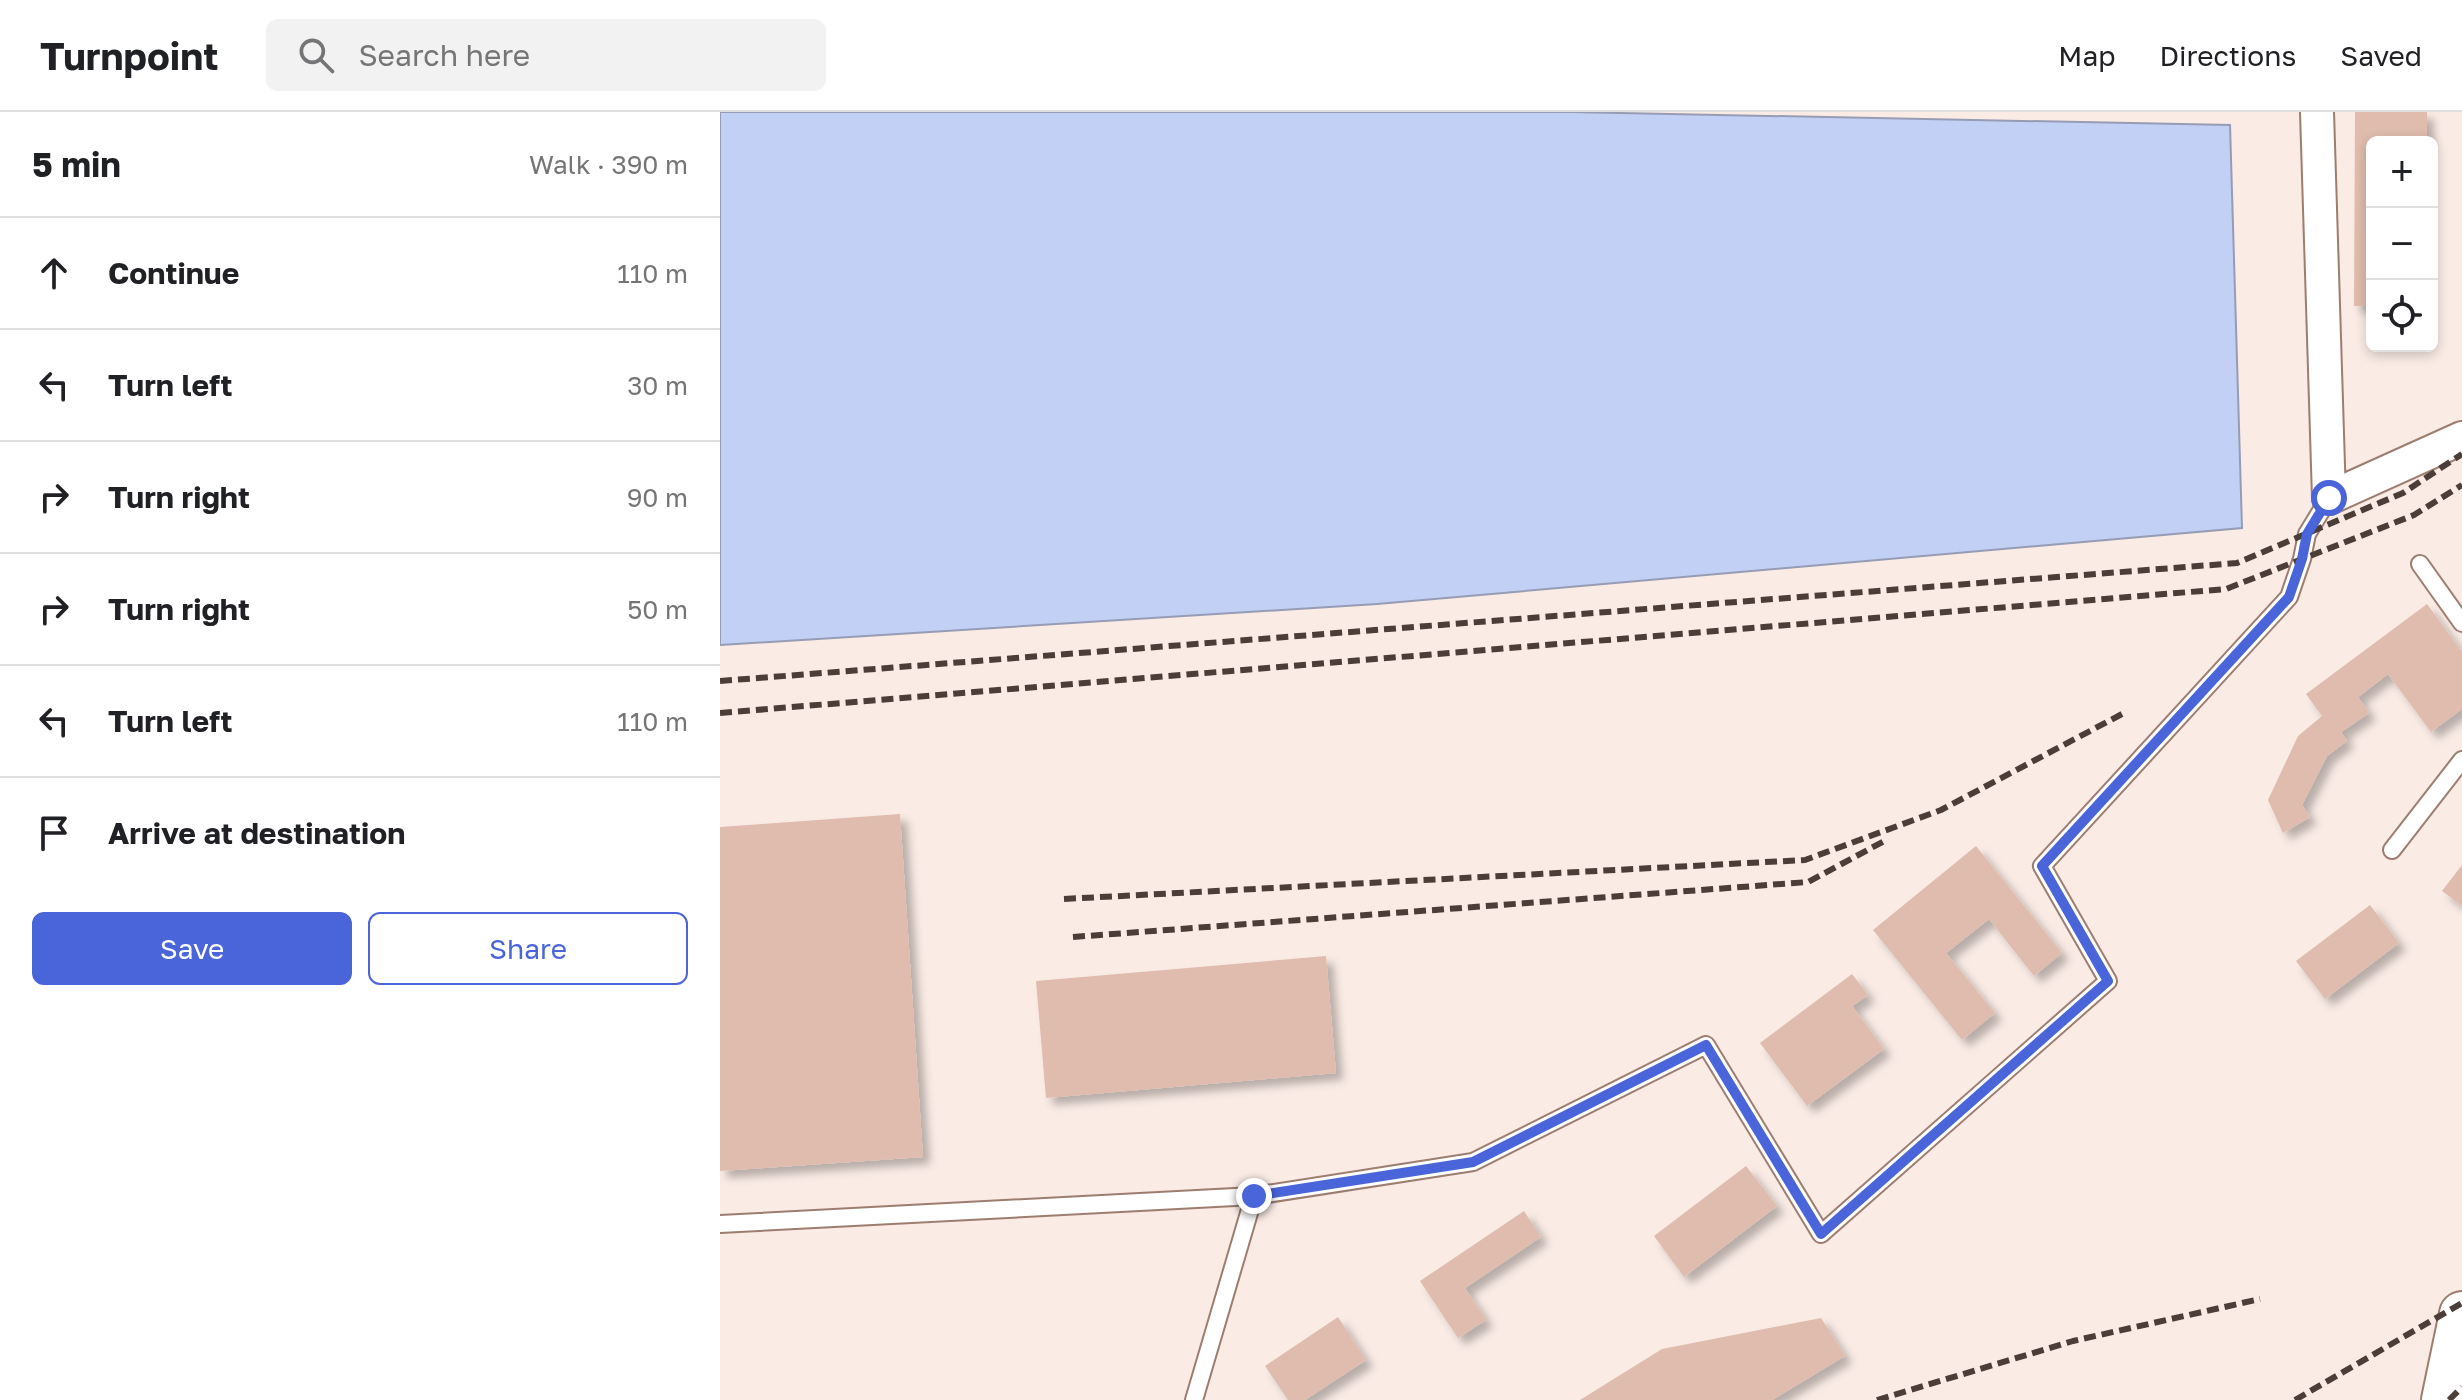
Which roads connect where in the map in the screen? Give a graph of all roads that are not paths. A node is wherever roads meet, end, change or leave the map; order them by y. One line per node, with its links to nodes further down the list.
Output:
1 (2317, 112): 3 (street)
2 (2462, 438): 3 (street)
3 (2329, 498): 8 (lane)
4 (2420, 564): 5 (lane)
5 (2462, 623)
6 (2462, 760): 7 (lane)
7 (2392, 850)
8 (1254, 1196): 9 (lane); 11 (lane)
9 (720, 1224)
10 (2462, 1314): 12 (main road)
11 (1194, 1400)
12 (2444, 1400)

